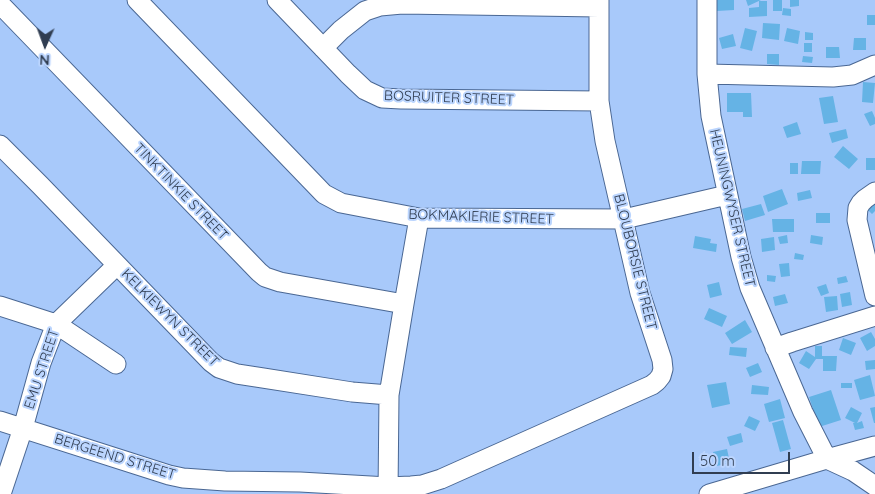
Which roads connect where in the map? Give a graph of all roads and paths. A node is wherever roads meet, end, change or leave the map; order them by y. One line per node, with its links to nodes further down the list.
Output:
1 (137, 0): 13 (street, BOKMAKIERIE STREET)
2 (278, 0): 6 (street, BOSRUITER STREET)
3 (707, 0): 8 (street, HEUNINGWYSER STREET)
4 (599, 3): 6 (street); 9 (street, BLOUBORSIE STREET)
5 (0, 4): 17 (street, TINKTINKIE STREET)
6 (323, 48): 9 (street, BOSRUITER STREET)
7 (875, 66): 8 (street)
8 (707, 74): 12 (street, HEUNINGWYSER STREET)
9 (599, 101): 14 (street, BLOUBORSIE STREET)
10 (0, 145): 15 (street, KELKIEWYN STREET)
11 (875, 192): 16 (street)
12 (727, 195): 14 (street, BOKMAKIERIE STREET); 21 (street, HEUNINGWYSER STREET)
13 (419, 218): 14 (street, BOKMAKIERIE STREET); 17 (street)
14 (624, 218): 29 (street, BLOUBORSIE STREET)
15 (117, 265): 20 (street, EMU STREET); 23 (street, KELKIEWYN STREET)
16 (875, 296)
17 (404, 304): 23 (street)
18 (0, 306): 20 (street)
19 (875, 316): 21 (street)
20 (56, 324): 22 (street); 25 (street, EMU STREET)
21 (775, 348): 27 (street, HEUNINGWYSER STREET)
22 (116, 364)
23 (389, 395): 29 (street)
24 (0, 421): 25 (street, BERGEEND STREET)
25 (23, 428): 29 (street, BERGEEND STREET); 30 (street, EMU STREET)
26 (875, 446): 27 (street)
27 (827, 459): 28 (street); 31 (street)
28 (875, 486)
29 (388, 490)
30 (1, 494)
31 (709, 494)

